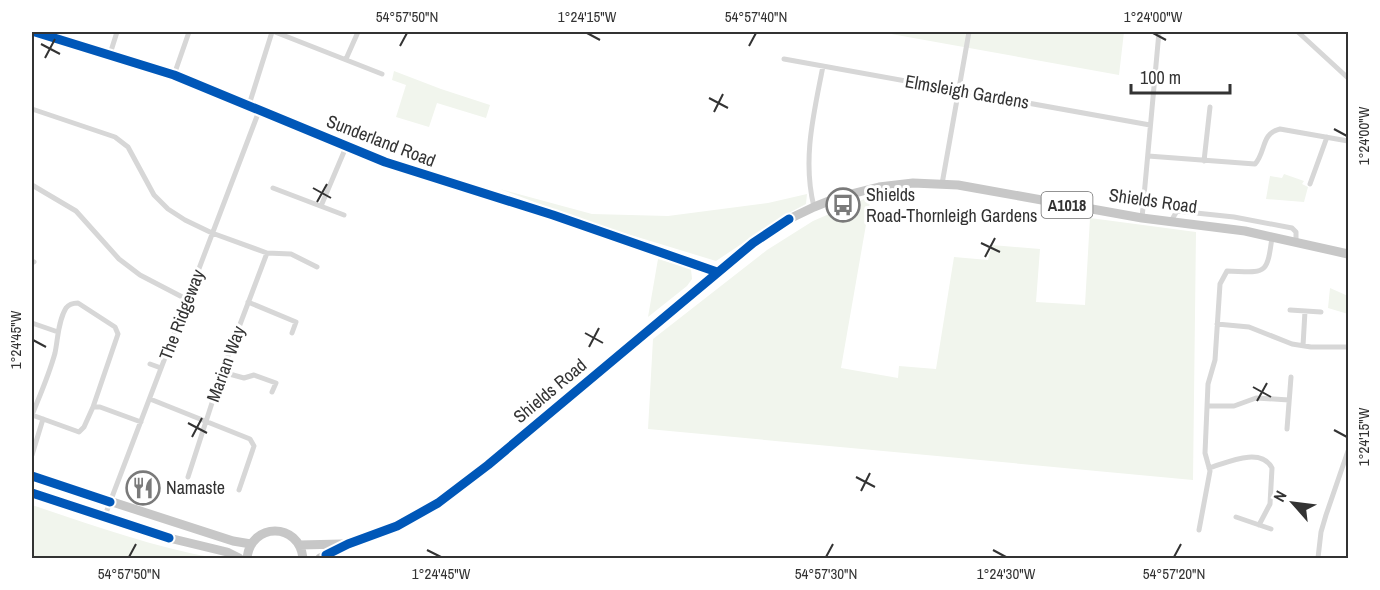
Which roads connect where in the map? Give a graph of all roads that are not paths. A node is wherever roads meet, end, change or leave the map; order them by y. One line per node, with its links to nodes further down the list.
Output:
1 (35, 32): 9 (street, Sunderland Road)
2 (117, 32): 9 (street)
3 (189, 32): 14 (street)
4 (273, 32): 11 (street); 17 (street)
5 (358, 32): 11 (street)
6 (969, 32): 16 (street)
7 (1158, 32): 21 (street)
8 (1298, 32): 15 (street)
9 (110, 54): 14 (street, Sunderland Road)
10 (784, 59): 12 (street, Elmsleigh Gardens)
11 (346, 60): 13 (street)
12 (823, 66): 16 (street, Elmsleigh Gardens); 32 (street)
13 (382, 74)
14 (174, 75): 17 (street, Sunderland Road)
15 (1348, 78)
16 (959, 90): 21 (street, Elmsleigh Gardens); 27 (street)
17 (249, 105): 20 (street, Sunderland Road)
18 (1210, 107): 26 (street)
19 (32, 109): 36 (street)
20 (259, 111): 24 (street, Sunderland Road); 36 (street, The Ridgeway)
21 (1150, 125): 25 (street)
22 (1328, 137): 23 (street); 26 (street); 28 (street)
23 (1348, 141)
24 (346, 147): 31 (street); 42 (street, Sunderland Road)
25 (1148, 156): 26 (street); 34 (street)
26 (1204, 161)
27 (942, 184): 32 (highway, Shields Road / A1018); 34 (highway, Shields Road / A1018)
28 (1310, 184)
29 (32, 185): 43 (street)
30 (273, 188): 31 (street)
31 (321, 206): 33 (street)
32 (814, 207): 42 (highway, Shields Road / A1018)
33 (344, 215)
34 (1142, 218): 35 (highway, Shields Road / A1018)
35 (1171, 221): 37 (highway, Shields Road / A1018); 38 (street)
36 (212, 233): 39 (street); 43 (street, The Ridgeway)
37 (1272, 237): 38 (highway, Shields Road / A1018); 49 (street)
38 (1296, 242): 40 (highway, Shields Road / A1018)
39 (267, 253): 41 (street); 44 (street, Marian Way)
40 (1348, 254)
41 (317, 267)
42 (717, 272): 82 (highway, Shields Road / A1018)
43 (188, 300): 55 (street, The Ridgeway)
44 (248, 302): 51 (street); 56 (street, Marian Way)
45 (1290, 310): 46 (street)
46 (1305, 311): 47 (street); 52 (street)
47 (1322, 312)
48 (32, 323): 50 (street)
49 (1217, 324): 52 (street); 61 (street)
50 (58, 332): 62 (street); 63 (street)
51 (292, 333)
52 (1303, 346): 53 (street)
53 (1348, 348)
54 (150, 364): 55 (street)
55 (161, 368): 59 (street, The Ridgeway)
56 (222, 372): 58 (street); 65 (street, Marian Way)
57 (1290, 377): 60 (street)
58 (272, 392)
59 (150, 399): 65 (street); 66 (street, The Ridgeway)
60 (1289, 400): 61 (street); 67 (street)
61 (1207, 406): 70 (street)
62 (93, 407): 64 (street); 66 (street)
63 (32, 415): 64 (street)
64 (43, 420): 69 (street)
65 (206, 421): 72 (street, Marian Way); 73 (street)
66 (141, 422): 75 (street, The Ridgeway)
67 (1287, 429)
68 (1348, 451): 88 (street)
69 (32, 455)
70 (1209, 468): 78 (street); 80 (street)
71 (32, 476): 75 (highway)
72 (188, 477)
73 (239, 489)
74 (32, 493): 77 (highway)
75 (110, 501): 77 (street, The Ridgeway); 81 (highway)
76 (1236, 517): 78 (street)
77 (104, 518): 84 (highway)
78 (1259, 525): 79 (street)
79 (1271, 529)
80 (1199, 530)
81 (251, 544): 83 (highway, A1018); 85 (highway)
82 (348, 544): 83 (highway, Shields Road / A1018); 87 (highway, Shields Road / A1018)
83 (299, 545): 86 (highway)
84 (240, 558)
85 (247, 558)
86 (303, 558)
87 (320, 558)
88 (1318, 558)

